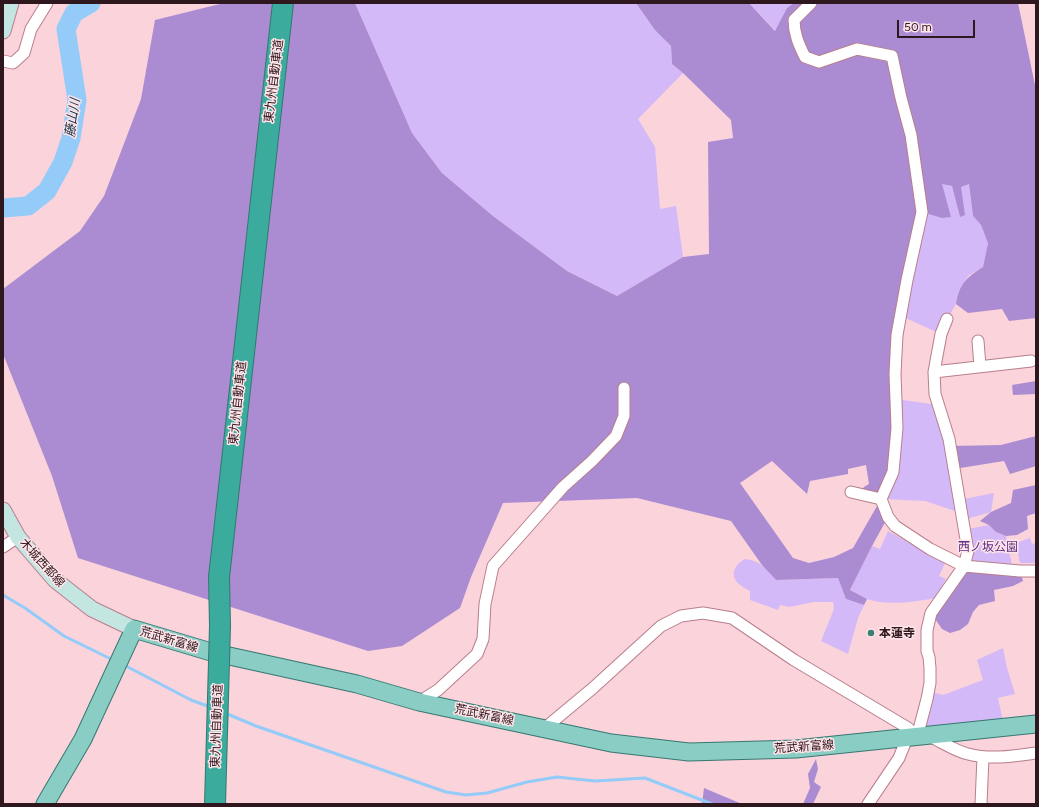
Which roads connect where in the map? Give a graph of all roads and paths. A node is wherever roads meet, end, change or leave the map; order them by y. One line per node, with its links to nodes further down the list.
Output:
1 (11, 3): 5 (main road)
2 (47, 3): 6 (street)
3 (283, 3): 28 (highway, 東九州自動車道, bridge)
4 (811, 3): 14 (street)
5 (3, 31)
6 (3, 62)
7 (946, 319): 11 (street)
8 (978, 341): 10 (street)
9 (1030, 361): 10 (street)
10 (980, 366): 11 (street)
11 (934, 372): 18 (street)
12 (624, 388): 21 (street)
13 (851, 492): 14 (street)
14 (881, 499): 18 (street)
15 (3, 510): 16 (main road, 木城西都線)
16 (18, 537): 17 (street); 20 (main road, 木城西都線)
17 (3, 547)
18 (964, 566): 19 (street); 24 (street)
19 (1036, 571)
20 (134, 629): 21 (main road, 荒武新富線); 27 (main road, 荒武新富線)
21 (419, 702): 23 (main road, 荒武新富線)
22 (1036, 724): 24 (main road, 荒武新富線)
23 (545, 728): 24 (main road, 荒武新富線); 24 (street)
24 (918, 737): 26 (street); 29 (street)
25 (1036, 753): 26 (street)
26 (983, 757): 30 (street)
27 (45, 804)
28 (215, 804)
29 (868, 804)
30 (981, 804)

